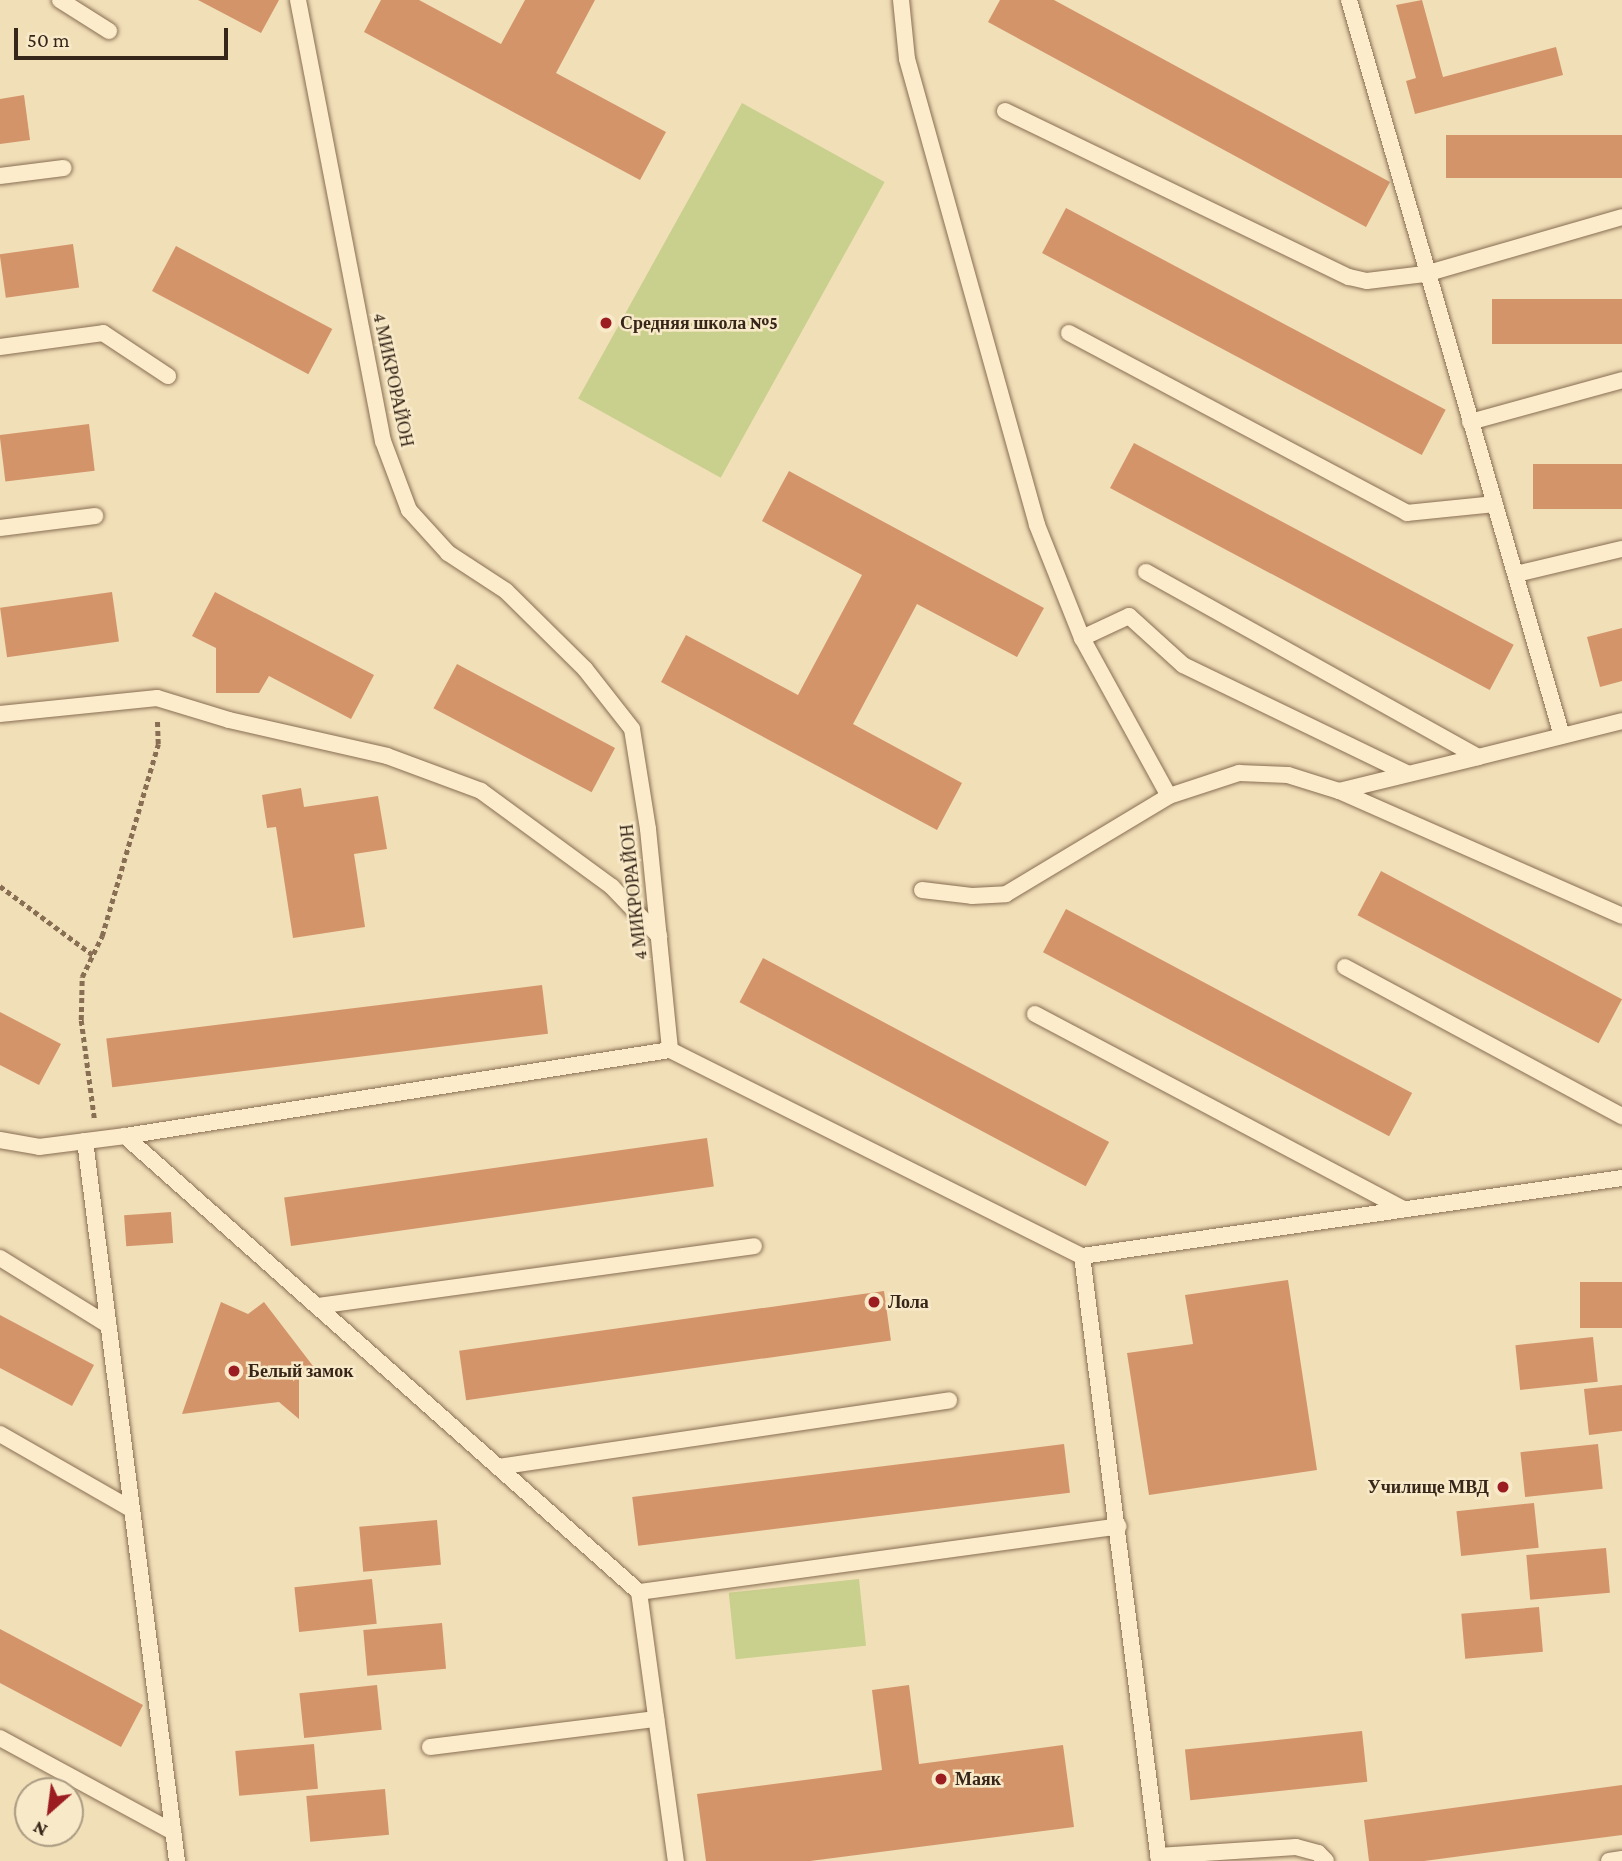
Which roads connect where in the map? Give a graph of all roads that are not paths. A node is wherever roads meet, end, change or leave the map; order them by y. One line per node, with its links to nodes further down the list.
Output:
1 (60, 0): 5 (lane)
2 (298, 0): 32 (lane, 4 МИКРОРАЙОН)
3 (901, 0): 22 (lane)
4 (1349, 0): 10 (lane)
5 (108, 31)
6 (1005, 111): 10 (lane)
7 (63, 169): 8 (lane)
8 (0, 176)
9 (1622, 217): 10 (lane)
10 (1425, 274): 15 (lane)
11 (1069, 333): 16 (lane)
12 (0, 347): 13 (lane)
13 (168, 376)
14 (1622, 380): 15 (lane)
15 (1470, 422): 16 (lane)
16 (1495, 504): 21 (lane)
17 (95, 516): 18 (lane)
18 (0, 528)
19 (1622, 549): 21 (lane)
20 (1146, 572): 26 (lane)
21 (1516, 574): 25 (lane)
22 (1082, 638): 27 (lane); 29 (lane)
23 (0, 714): 32 (lane)
24 (1622, 721): 25 (lane)
25 (1562, 736): 26 (lane)
26 (1478, 757): 27 (lane)
27 (1408, 774): 28 (lane)
28 (1339, 792): 29 (lane); 31 (lane)
29 (1169, 796): 30 (lane)
30 (922, 890)
31 (1622, 916)
32 (659, 936): 35 (lane, 4 МИКРОРАЙОН)
33 (1345, 967): 36 (lane)
34 (1035, 1014): 41 (lane)
35 (670, 1050): 37 (lane); 43 (lane)
36 (1622, 1116)
37 (125, 1136): 39 (lane); 45 (lane)
38 (0, 1140): 39 (lane)
39 (85, 1141): 46 (lane)
40 (1622, 1178): 41 (lane)
41 (1404, 1209): 43 (lane)
42 (754, 1246): 45 (lane)
43 (1082, 1256): 51 (lane)
44 (0, 1258): 46 (lane)
45 (317, 1306): 49 (lane)
46 (108, 1325): 50 (lane)
47 (949, 1400): 49 (lane)
48 (0, 1434): 50 (lane)
49 (498, 1466): 52 (lane)
50 (131, 1509): 56 (lane)
51 (1118, 1526): 52 (lane); 57 (lane)
52 (639, 1592): 53 (lane)
53 (656, 1719): 55 (lane); 60 (lane)
54 (0, 1738): 56 (lane)
55 (430, 1747)
56 (173, 1832): 59 (lane)
57 (1158, 1859): 61 (lane)
58 (1622, 1859): 62 (lane)
59 (177, 1861)
60 (676, 1861)
61 (1326, 1861)
62 (1609, 1861)

